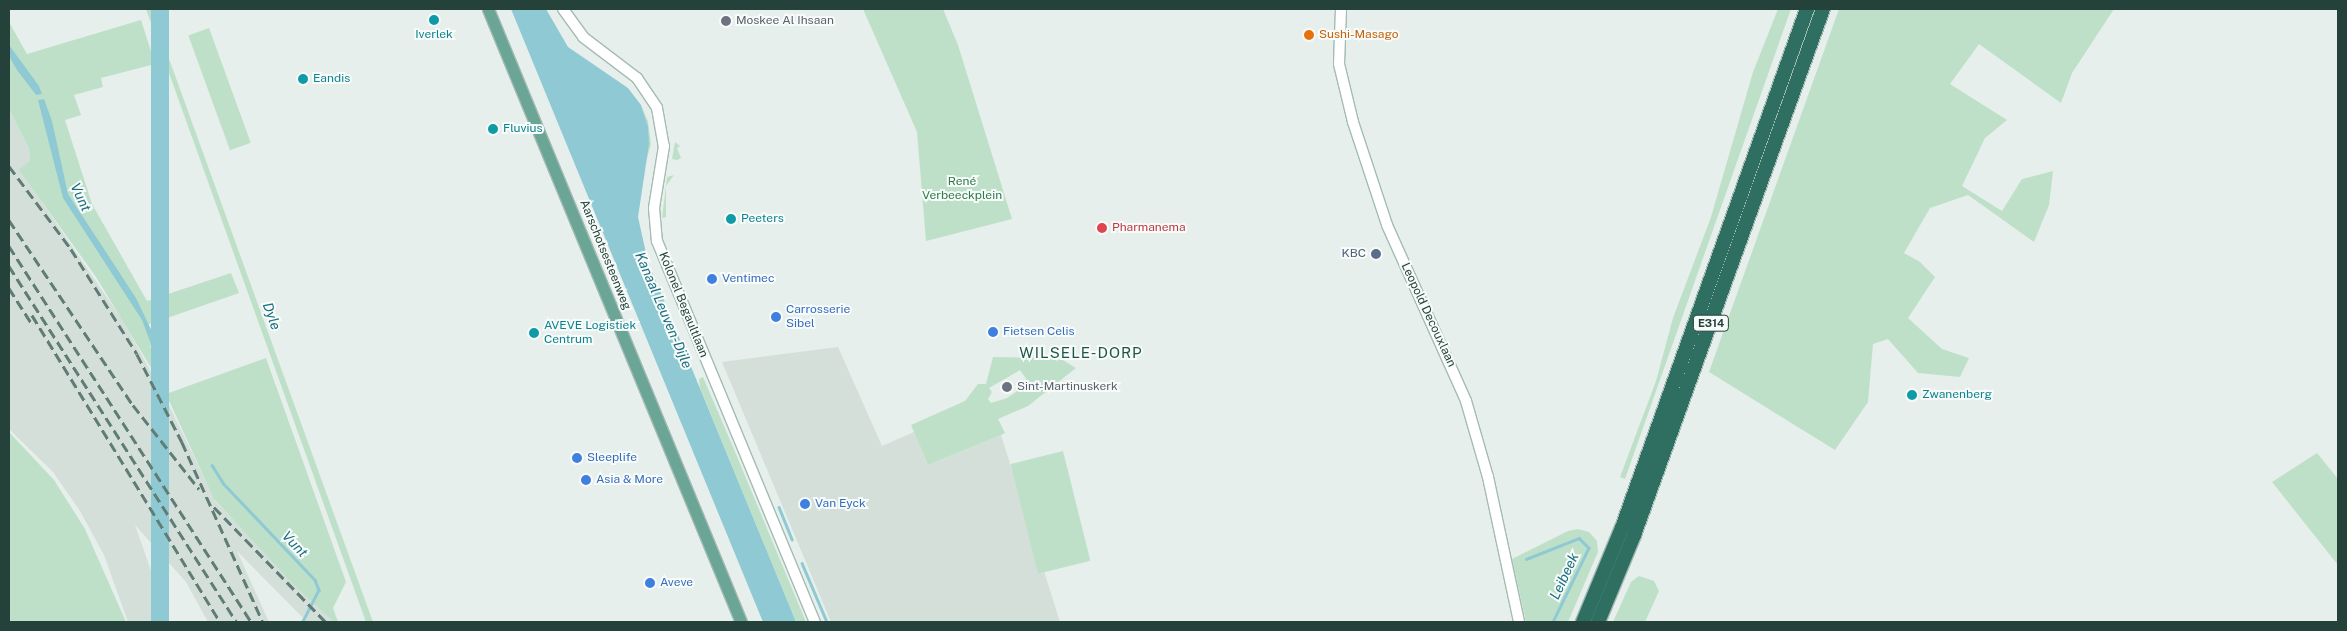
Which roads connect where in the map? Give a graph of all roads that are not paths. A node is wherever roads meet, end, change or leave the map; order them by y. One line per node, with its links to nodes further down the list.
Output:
1 (488, 9): 9 (main road, Aarschotsesteenweg)
2 (563, 9): 10 (street, Kolonel Begaultlaan)
3 (1341, 9): 11 (street, Leopold Decouxlaan)
4 (1801, 9): 8 (highway)
5 (1808, 9): 8 (highway, E314)
6 (1831, 9): 7 (highway)
7 (1820, 15): 13 (highway, E314)
8 (1799, 30): 12 (highway, E314)
9 (741, 622)
10 (815, 622)
11 (1520, 622)
12 (1583, 622)
13 (1598, 622)

